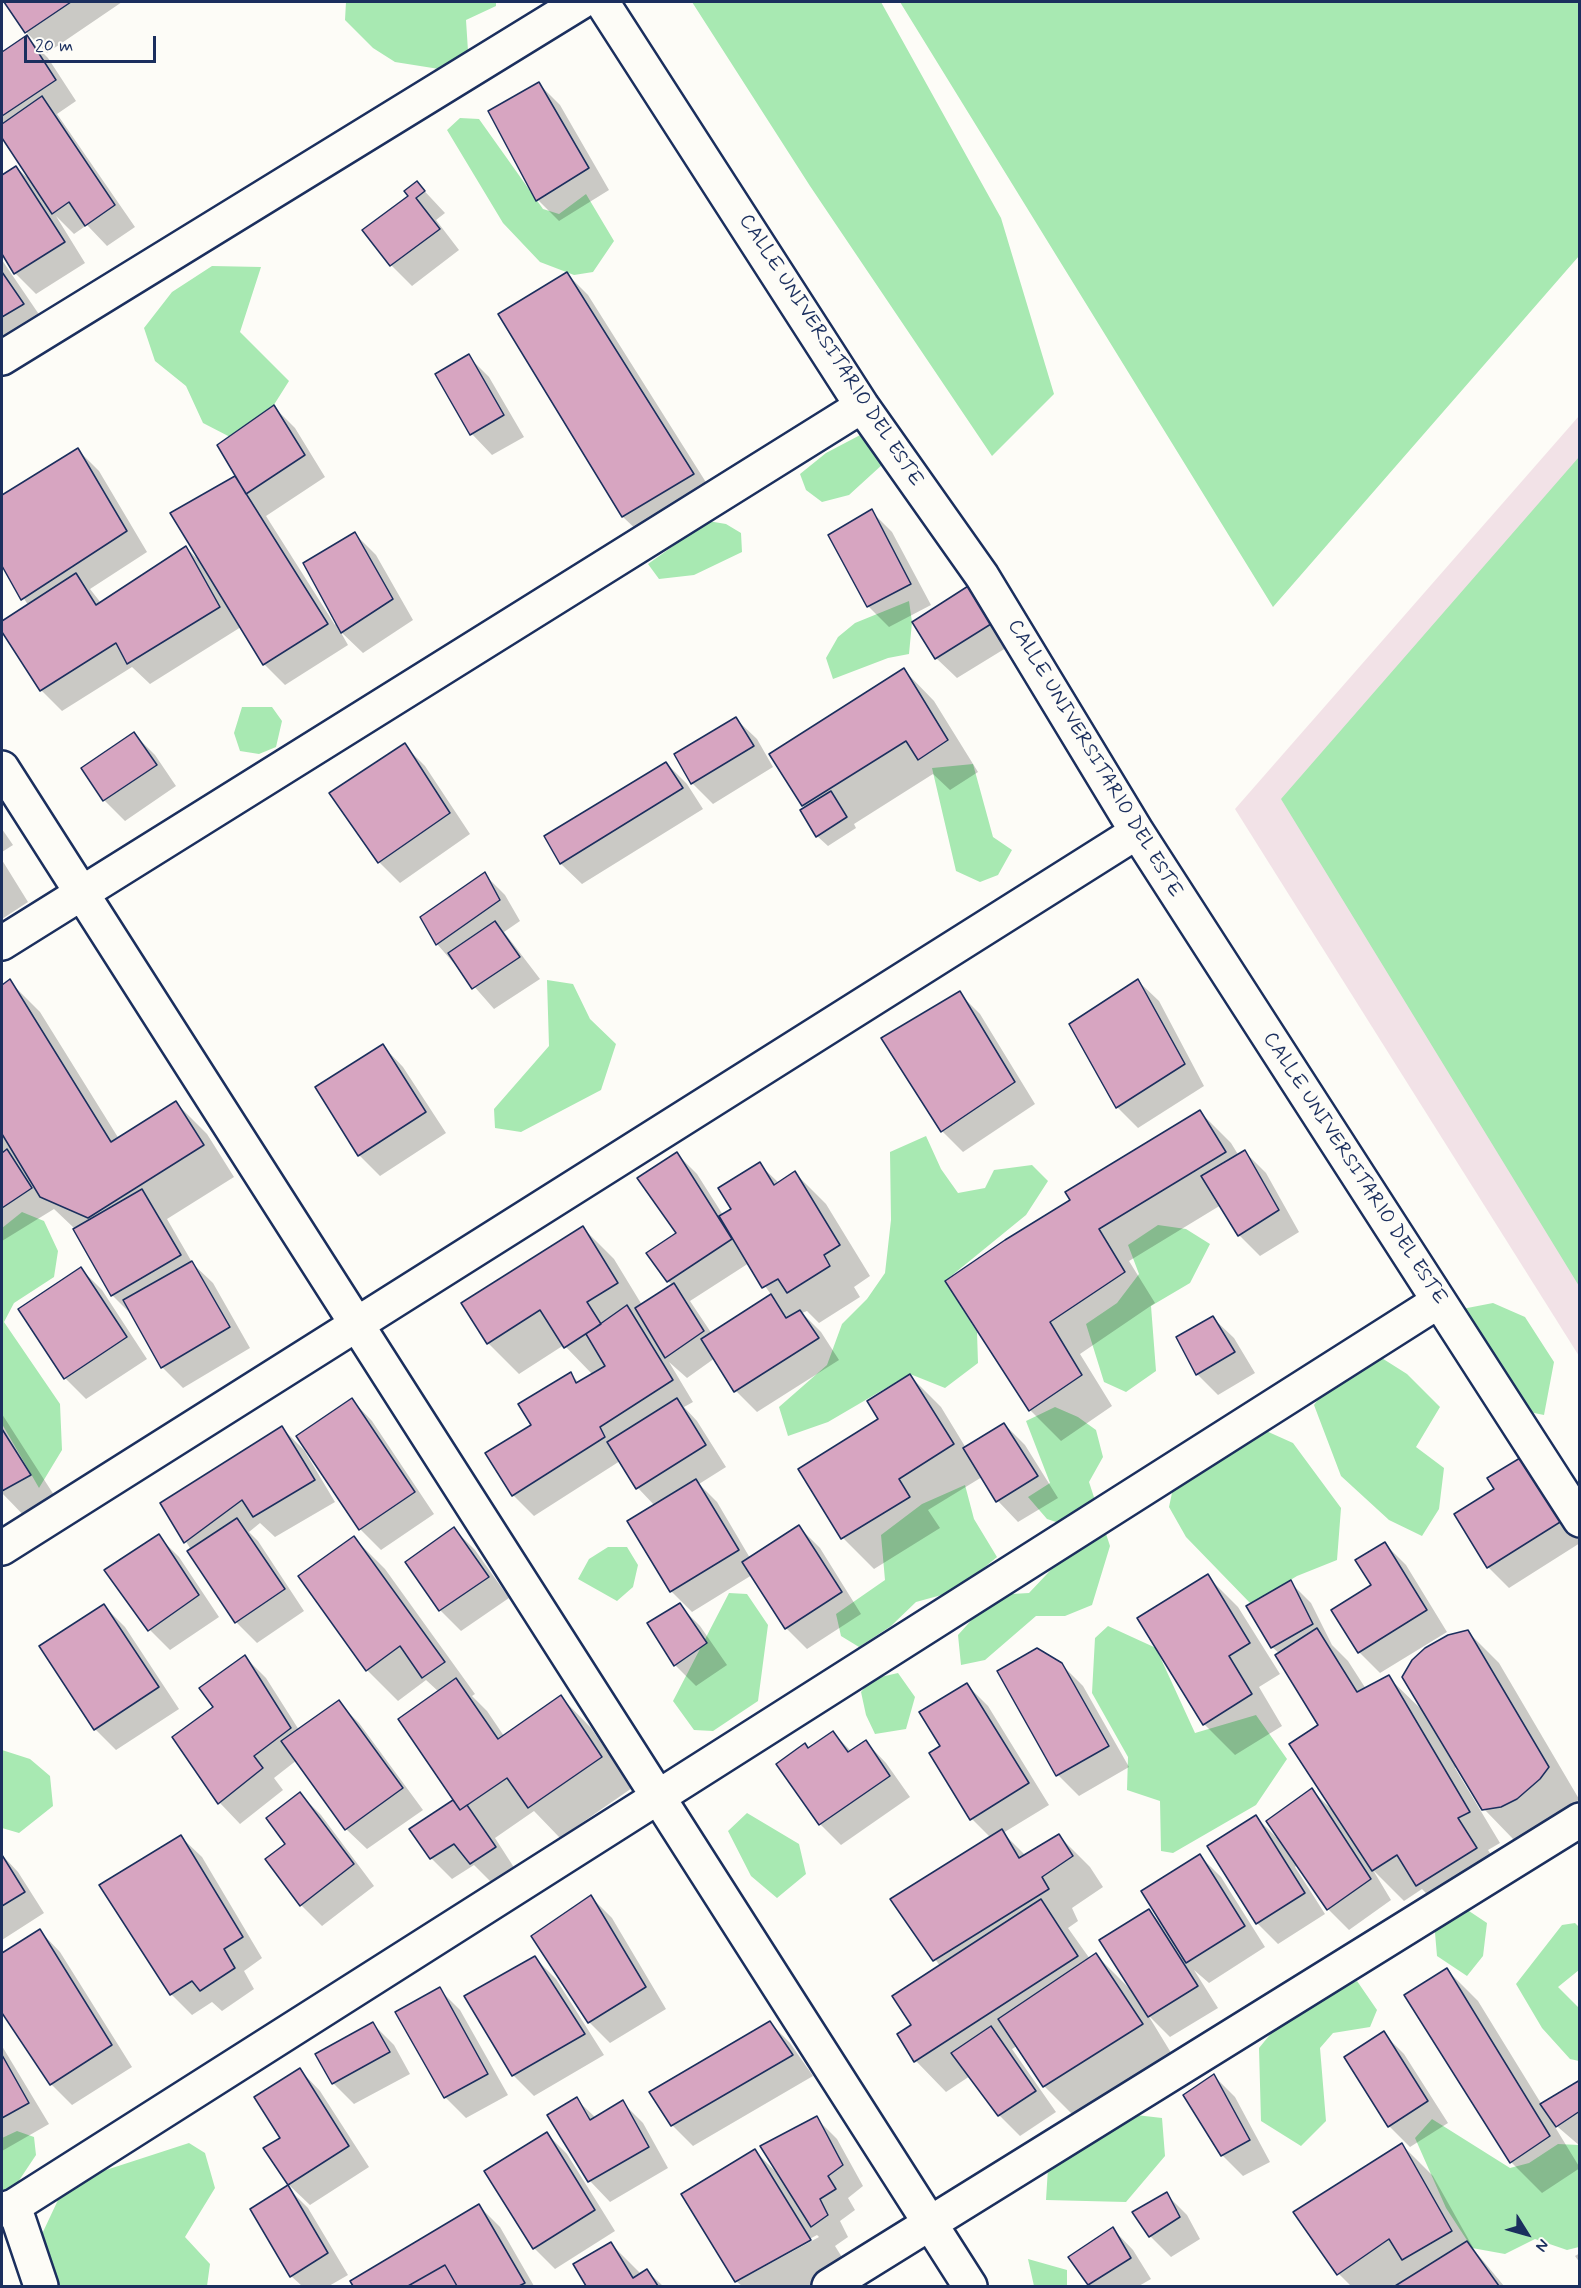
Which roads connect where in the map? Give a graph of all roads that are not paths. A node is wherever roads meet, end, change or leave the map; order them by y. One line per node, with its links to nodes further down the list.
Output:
1 (581, 2): 3 (street)
2 (602, 2): 4 (street, CALLE UNIVERSITARIO DEL ESTE)
3 (2, 358)
4 (862, 406): 6 (street, CALLE UNIVERSITARIO DEL ESTE); 7 (street)
5 (2, 768): 7 (street)
6 (1137, 832): 9 (street, CALLE UNIVERSITARIO DEL ESTE); 10 (street)
7 (81, 893): 8 (street); 10 (street)
8 (2, 943)
9 (1439, 1301): 11 (street, CALLE UNIVERSITARIO DEL ESTE); 13 (street)
10 (356, 1324): 12 (street); 13 (street)
11 (1580, 1520)
12 (2, 1548)
13 (658, 1797): 15 (street); 16 (street)
14 (1580, 1820): 16 (street)
15 (8, 2208): 17 (street)
16 (931, 2224): 18 (street); 19 (street)
17 (41, 2286)
18 (829, 2286)
19 (970, 2286)

